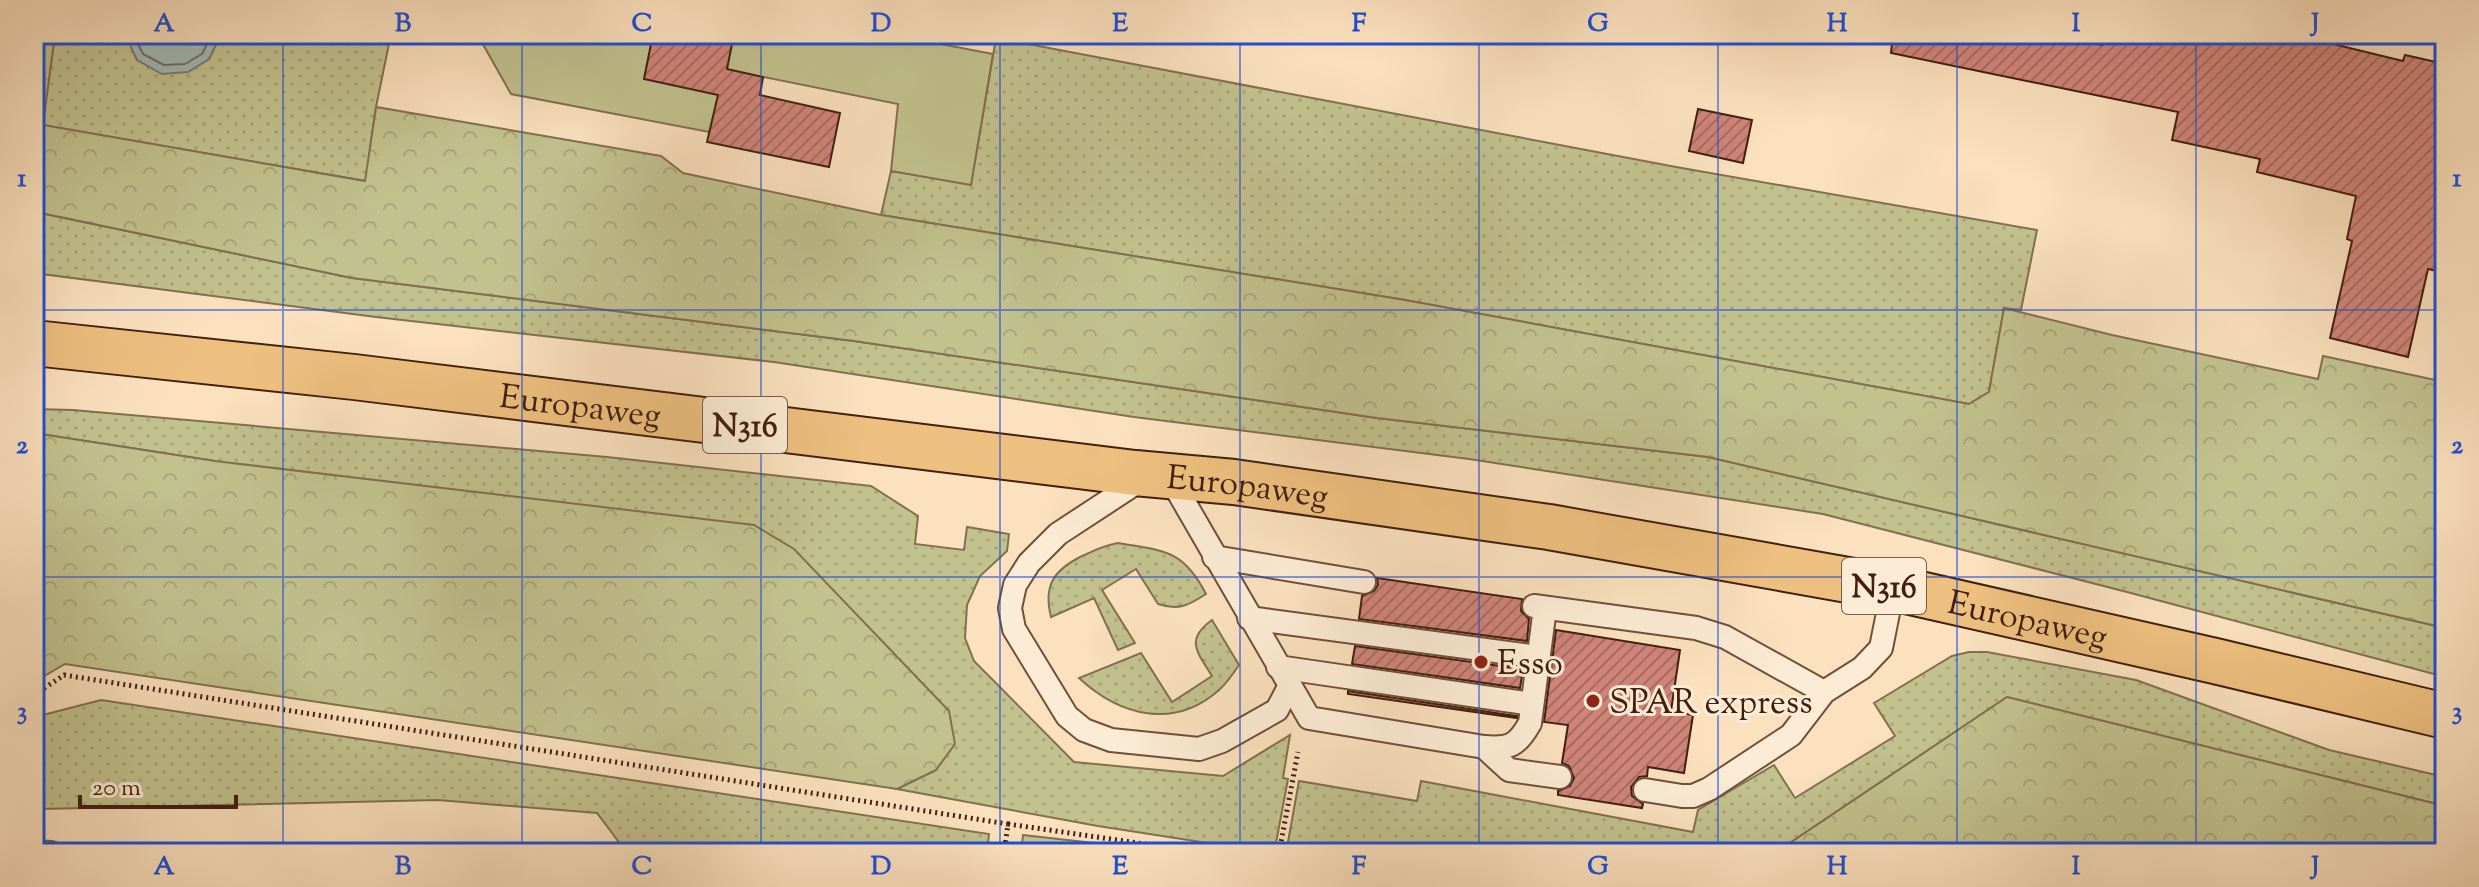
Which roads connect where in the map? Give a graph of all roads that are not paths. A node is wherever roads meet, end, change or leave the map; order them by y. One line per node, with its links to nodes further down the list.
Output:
1 (34, 343): 2 (main road, Europaweg / N316)
2 (1159, 475): 3 (lane); 5 (main road, Europaweg / N316); 8 (lane)
3 (1214, 557): 4 (lane); 6 (lane)
4 (1364, 582)
5 (1893, 588): 9 (lane); 11 (main road, Europaweg / N316)
6 (1249, 618): 7 (lane); 8 (lane)
7 (1539, 657): 9 (lane); 10 (lane)
8 (1283, 677): 10 (lane); 12 (lane)
9 (1824, 692): 14 (lane)
10 (1532, 704): 12 (lane)
11 (2445, 716)
12 (1484, 747): 13 (lane)
13 (1560, 777)
14 (1645, 790)
15 (34, 852): 16 (lane)
16 (51, 853)

